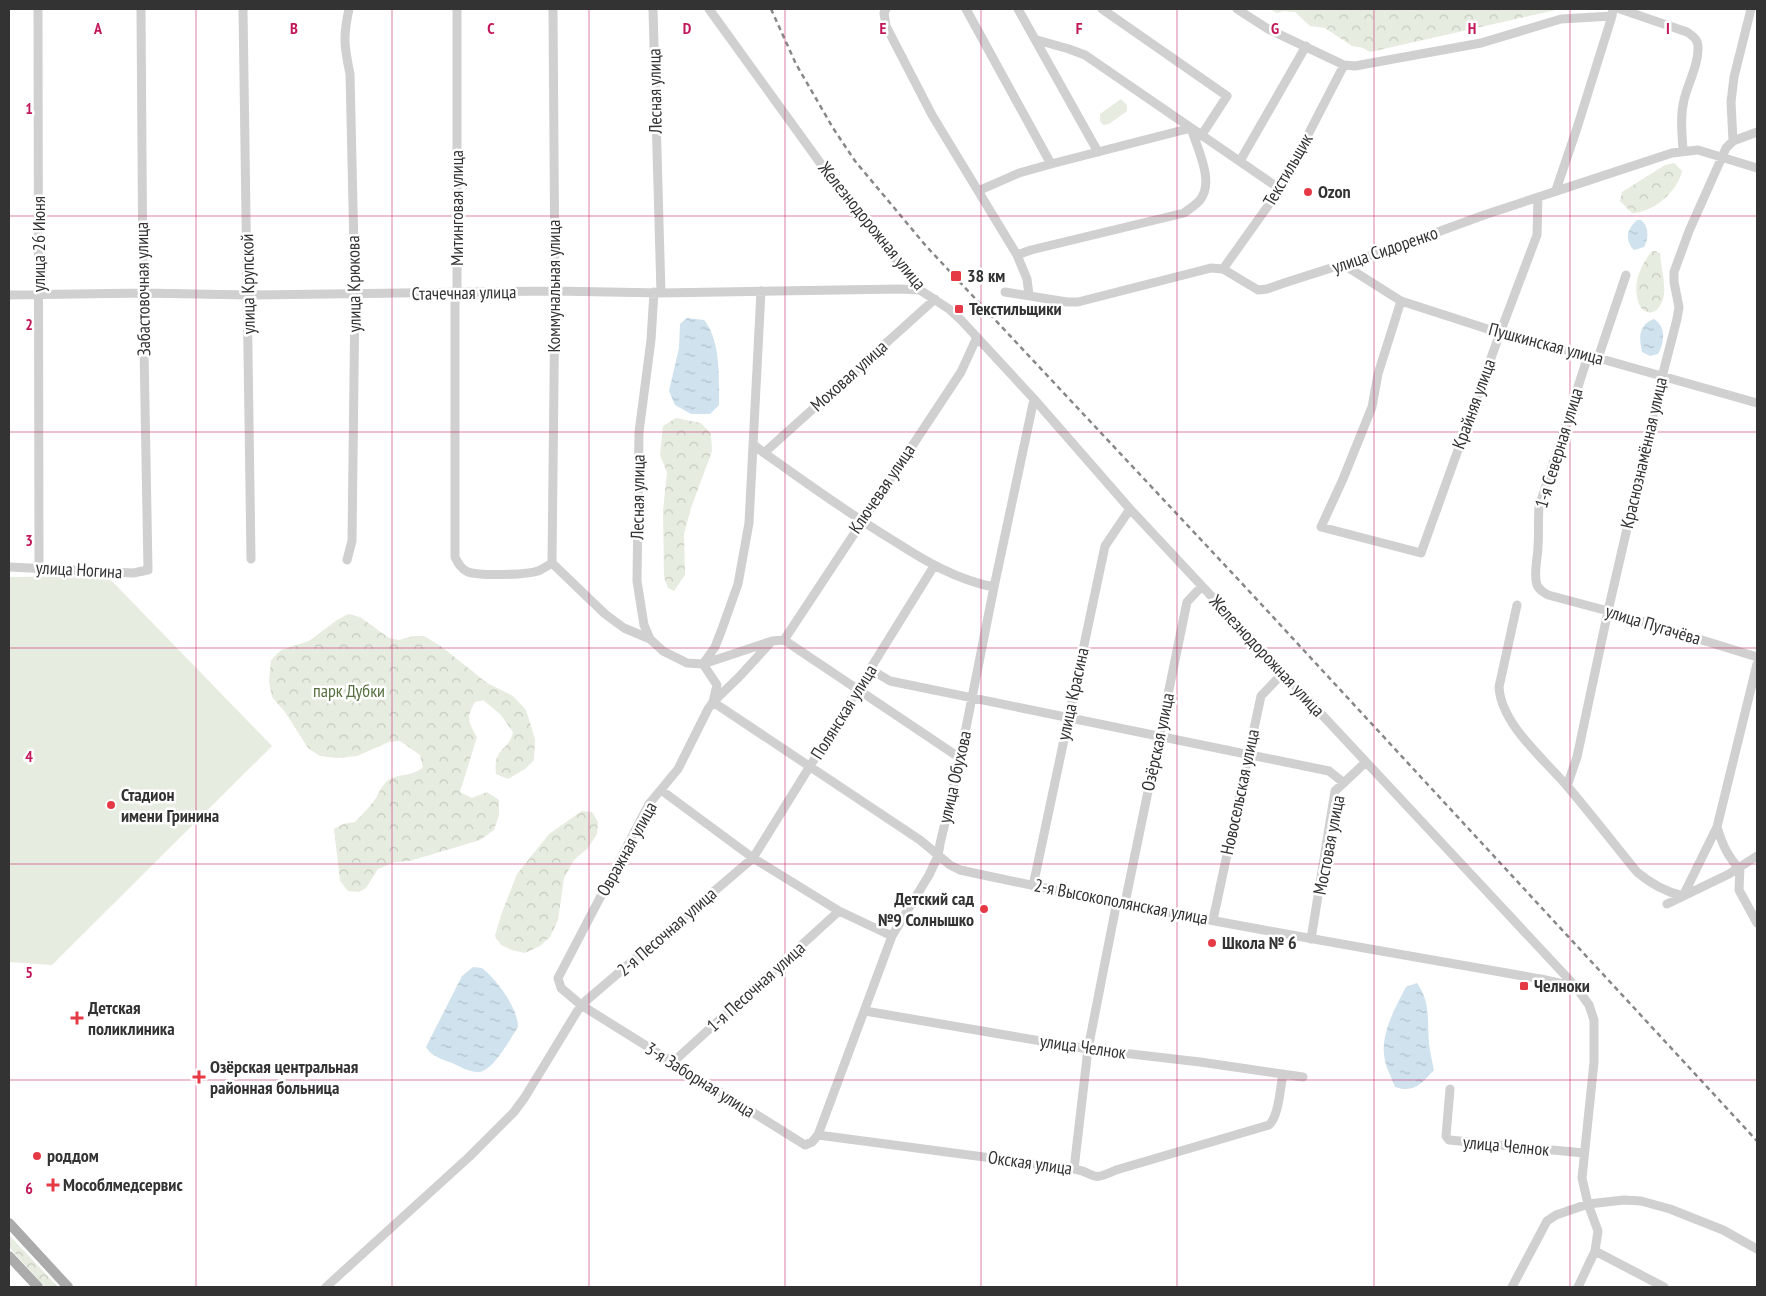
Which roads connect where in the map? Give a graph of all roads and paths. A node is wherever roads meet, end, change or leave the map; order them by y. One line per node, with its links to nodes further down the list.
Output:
1 (38, 9): 45 (street, улица 26 Июня)
2 (141, 9): 43 (street, Забастовочная улица)
3 (243, 9): 48 (street, улица Крупской)
4 (349, 9): 46 (street, улица Крюкова)
5 (457, 9): 44 (street, Митинговая улица)
6 (553, 9): 40 (street, Коммунальная улица)
7 (653, 9): 41 (street, Лесная улица)
8 (709, 9): 38 (street, Железнодорожная улица)
9 (886, 9): 32 (street)
10 (966, 9): 28 (street)
11 (1102, 9): 22 (street)
12 (1237, 9): 18 (street)
13 (1620, 9): 24 (street)
14 (1752, 9): 23 (street)
15 (1019, 10): 17 (street)
16 (1612, 12): 19 (street); 31 (street)
17 (1037, 40): 20 (street); 25 (street)
18 (1306, 46): 19 (street); 27 (street)
19 (1344, 65): 30 (street, Текстильщик)
20 (1190, 128): 22 (street); 25 (street); 34 (street)
21 (1757, 132): 23 (street)
22 (1201, 136): 27 (street)
23 (1733, 141): 26 (street)
24 (1683, 150): 26 (street, улица Сидоренко); 31 (street, улица Сидоренко)
25 (1098, 152): 28 (street)
26 (1721, 156): 29 (street, улица Сидоренко); 56 (street, Краснознамённая улица)
27 (1240, 161): 30 (street)
28 (1051, 164): 32 (street)
29 (1757, 168)
30 (1280, 189): 36 (street, Текстильщик)
31 (1556, 190): 33 (street, улица Сидоренко)
32 (978, 191): 34 (street)
33 (1538, 197): 35 (street, улица Сидоренко); 52 (street, Крайняя улица)
34 (1016, 255): 49 (street)
35 (1344, 264): 36 (street, улица Сидоренко); 51 (street, Пушкинская улица)
36 (1223, 269): 49 (street)
37 (1626, 275): 55 (street)
38 (920, 290): 39 (street, Стачечная улица); 50 (street, Железнодорожная улица)
39 (761, 291): 41 (street, Стачечная улица); 59 (street)
40 (554, 292): 41 (street, Стачечная улица); 44 (street, Стачечная улица); 65 (street, Коммунальная улица)
41 (657, 292): 75 (street, Лесная улица)
42 (1005, 292): 49 (street)
43 (142, 293): 45 (street, Стачечная улица); 48 (street, Стачечная улица); 69 (street, Забастовочная улица)
44 (457, 293): 46 (street, Стачечная улица); 65 (street, Митинговая улица)
45 (39, 294): 47 (street, Стачечная улица); 68 (street, улица 26 Июня)
46 (355, 294): 48 (street, Стачечная улица); 64 (street, улица Крюкова)
47 (9, 295)
48 (248, 295): 63 (street, улица Крупской)
49 (1029, 296)
50 (935, 299): 53 (street, Железнодорожная улица); 60 (street, Моховая улица)
51 (1401, 301): 52 (street, Пушкинская улица); 52 (street, Крайняя улица)
52 (1500, 333): 54 (street, Пушкинская улица)
53 (977, 337): 57 (street, Железнодорожная улица); 62 (street, Ключевая улица)
54 (1588, 356): 55 (street, Пушкинская улица); 72 (street, 1-я Северная улица)
55 (1598, 358): 56 (street, Пушкинская улица)
56 (1662, 377): 58 (street, Пушкинская улица); 74 (street, Краснознамённая улица)
57 (1034, 398): 61 (street, Железнодорожная улица); 71 (street, улица Обухова)
58 (1757, 403)
59 (753, 444): 60 (street); 79 (street)
60 (764, 454): 62 (street)
61 (1130, 509): 70 (street, Железнодорожная улица); 86 (street, улица Красина)
62 (861, 521): 66 (street); 77 (street, Ключевая улица)
63 (251, 559)
64 (347, 560)
65 (552, 563): 75 (street)
66 (934, 566): 71 (street); 81 (street, Полянская улица)
67 (9, 567): 68 (street, улица Ногина)
68 (39, 568): 69 (street, улица Ногина)
69 (148, 570)
70 (1202, 586): 82 (street, Железнодорожная улица); 87 (street, Озёрская улица)
71 (994, 587): 84 (street, улица Обухова)
72 (1548, 595): 74 (street, улица Пугачёва)
73 (1517, 605): 93 (street)
74 (1608, 611): 78 (street, улица Пугачёва); 93 (street, Краснознамённая улица)
75 (650, 639): 79 (street)
76 (772, 640): 77 (street); 79 (street); 85 (street, Овражная улица)
77 (784, 640): 83 (street)
78 (1757, 657)
79 (704, 664): 85 (street)
80 (1757, 664): 95 (street)
81 (870, 669): 83 (street, Полянская улица); 84 (street)
82 (1283, 673): 88 (street, Новосельская улица); 90 (street, Железнодорожная улица)
83 (858, 689): 89 (street); 91 (street, Полянская улица)
84 (972, 697): 86 (street); 89 (street, улица Обухова)
85 (713, 702): 91 (street, 2-я Высокополянская улица); 94 (street, Овражная улица)
86 (1068, 717): 87 (street); 100 (street, улица Красина)
87 (1159, 736): 88 (street); 102 (street, Озёрская улица)
88 (1248, 753): 92 (street); 105 (street, Новосельская улица)
89 (960, 758): 96 (street, улица Обухова)
90 (1366, 762): 92 (street, Мостовая улица); 109 (street, Железнодорожная улица)
91 (810, 767): 96 (street, 2-я Высокополянская улица); 98 (street, Полянская улица)
92 (1344, 783): 108 (street, Мостовая улица)
93 (1566, 786): 101 (street)
94 (661, 790): 98 (street); 110 (street, Овражная улица)
95 (1717, 828): 99 (street); 101 (street)
96 (938, 856): 100 (street, 2-я Высокополянская улица); 107 (street, улица Обухова)
97 (1757, 856): 99 (street)
98 (753, 858): 104 (street); 110 (street, 2-я Песочная улица)
99 (1740, 867): 101 (street); 106 (street)
100 (1033, 886): 102 (street, 2-я Высокополянская улица)
101 (1683, 896): 103 (street)
102 (1121, 902): 105 (street, 2-я Высокополянская улица); 112 (street, Озёрская улица)
103 (1667, 904)
104 (839, 912): 107 (street); 113 (street, 1-я Песочная улица)
105 (1213, 920): 108 (street, 2-я Высокополянская улица)
106 (1757, 923)
107 (892, 936): 111 (street, улица Обухова)
108 (1311, 939): 109 (street, 2-я Высокополянская улица)
109 (1576, 987): 118 (street, Железнодорожная улица)
110 (581, 1005): 113 (street, 3-я Заборная улица); 127 (street, 2-я Песочная улица)
111 (865, 1011): 112 (street, улица Челнок); 117 (street, улица Обухова)
112 (1088, 1050): 114 (street, улица Челнок); 119 (street, Озёрская улица)
113 (672, 1063): 117 (street, 3-я Заборная улица)
114 (1283, 1074): 115 (street, улица Челнок); 119 (street, Окская улица)
115 (1303, 1077)
116 (1450, 1089): 118 (street, улица Челнок)
117 (818, 1135): 119 (street, Окская улица)
118 (1584, 1153): 120 (street, Железнодорожная улица)
119 (1074, 1169)
120 (1588, 1204): 122 (street); 123 (street, Железнодорожная улица); 128 (street)
121 (9, 1223): 126 (main road)
122 (1757, 1249)
123 (1595, 1251): 129 (street); 130 (street)
124 (9, 1256): 125 (main road)
125 (38, 1287)
126 (68, 1287)
127 (326, 1287)
128 (1512, 1287)
129 (1578, 1287)
130 (1664, 1287)

